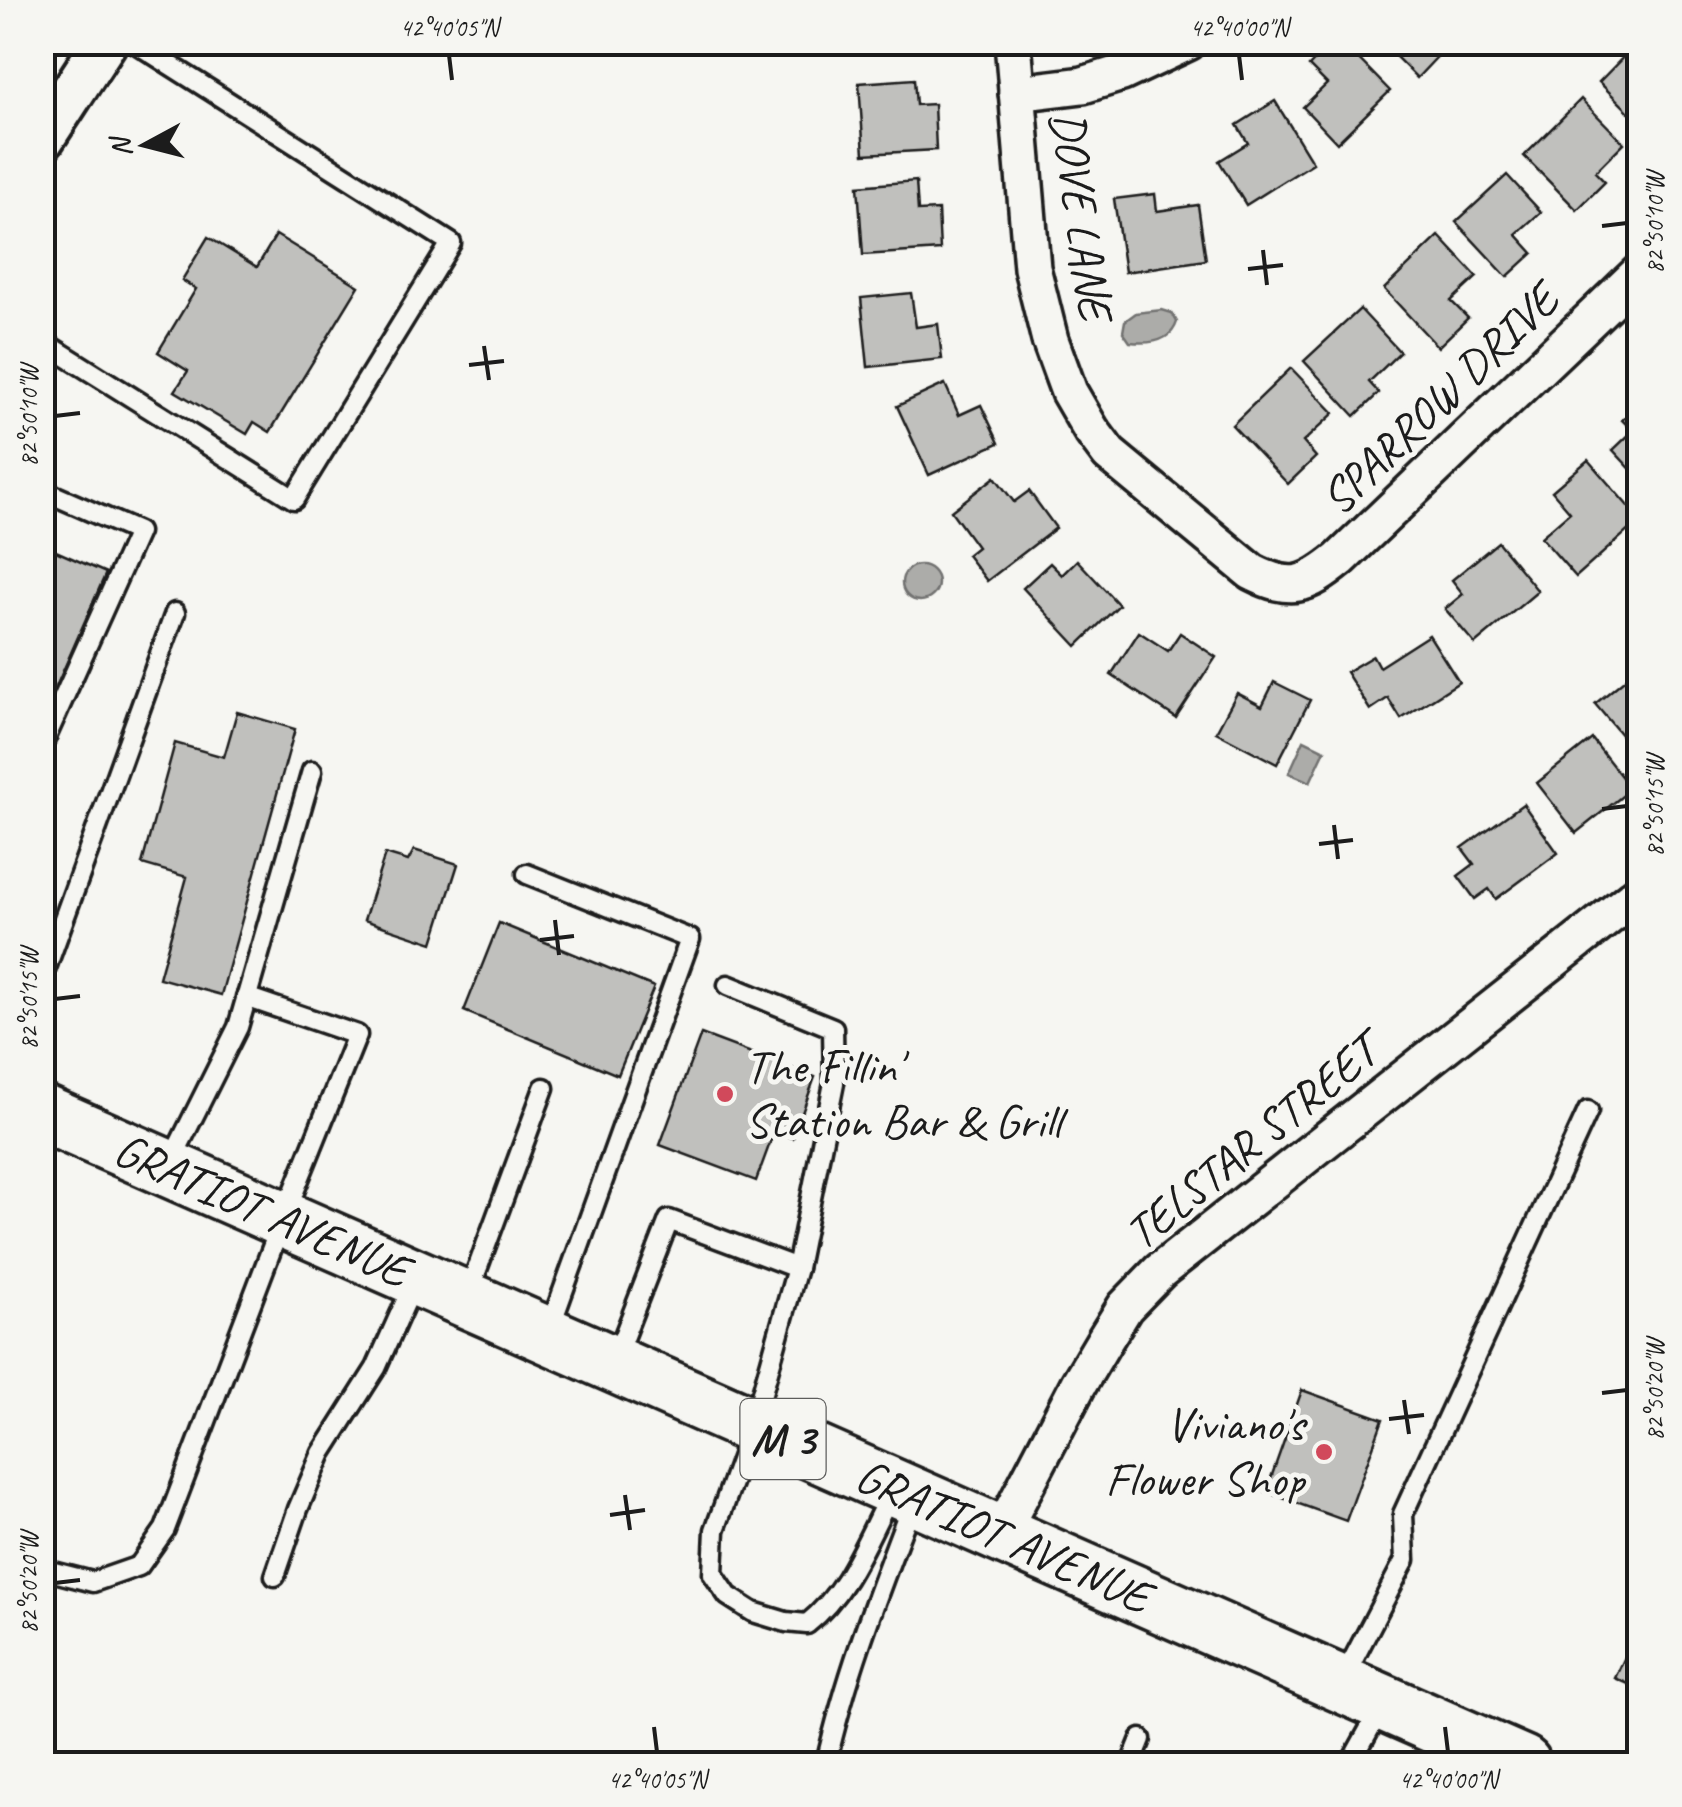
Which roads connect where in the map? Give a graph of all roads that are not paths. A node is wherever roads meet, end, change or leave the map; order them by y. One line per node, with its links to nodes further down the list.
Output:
1 (105, 42): 6 (street)
2 (134, 42): 8 (lane)
3 (1013, 42): 5 (street, DOVE LANE)
4 (1188, 42): 5 (street)
5 (1017, 93): 10 (street, DOVE LANE)
6 (42, 140)
7 (1640, 272): 10 (street, SPARROW DRIVE)
8 (42, 341)
9 (42, 490): 12 (lane)
10 (1297, 585)
11 (175, 613): 17 (lane)
12 (42, 746)
13 (312, 771): 19 (lane)
14 (527, 874): 28 (lane)
15 (1640, 892): 16 (street, TELSTAR STREET)
16 (1625, 926): 32 (street, TELSTAR STREET)
17 (42, 979)
18 (728, 985): 25 (lane)
19 (246, 997): 23 (lane); 24 (lane)
20 (544, 1088): 27 (lane)
21 (1588, 1111): 35 (lane)
22 (42, 1113): 23 (main road, GRATIOT AVENUE / M 3)
23 (167, 1168): 24 (main road, GRATIOT AVENUE / M 3)
24 (283, 1219): 26 (main road, GRATIOT AVENUE / M 3); 33 (lane)
25 (797, 1268): 29 (lane); 30 (lane)
26 (416, 1278): 27 (main road, GRATIOT AVENUE / M 3); 34 (lane)
27 (466, 1299): 28 (main road, GRATIOT AVENUE / M 3)
28 (547, 1335): 29 (main road, GRATIOT AVENUE / M 3)
29 (613, 1364): 30 (main road, GRATIOT AVENUE / M 3)
30 (753, 1426): 31 (main road, GRATIOT AVENUE / M 3); 31 (lane)
31 (904, 1492): 32 (main road, GRATIOT AVENUE / M 3); 37 (lane)
32 (1001, 1533): 35 (main road, GRATIOT AVENUE / M 3)
33 (42, 1569)
34 (276, 1576)
35 (1362, 1693): 39 (lane); 40 (main road, GRATIOT AVENUE / M 3)
36 (1141, 1739): 38 (lane)
37 (826, 1764)
38 (1130, 1764)
39 (1350, 1764)
40 (1523, 1764)

